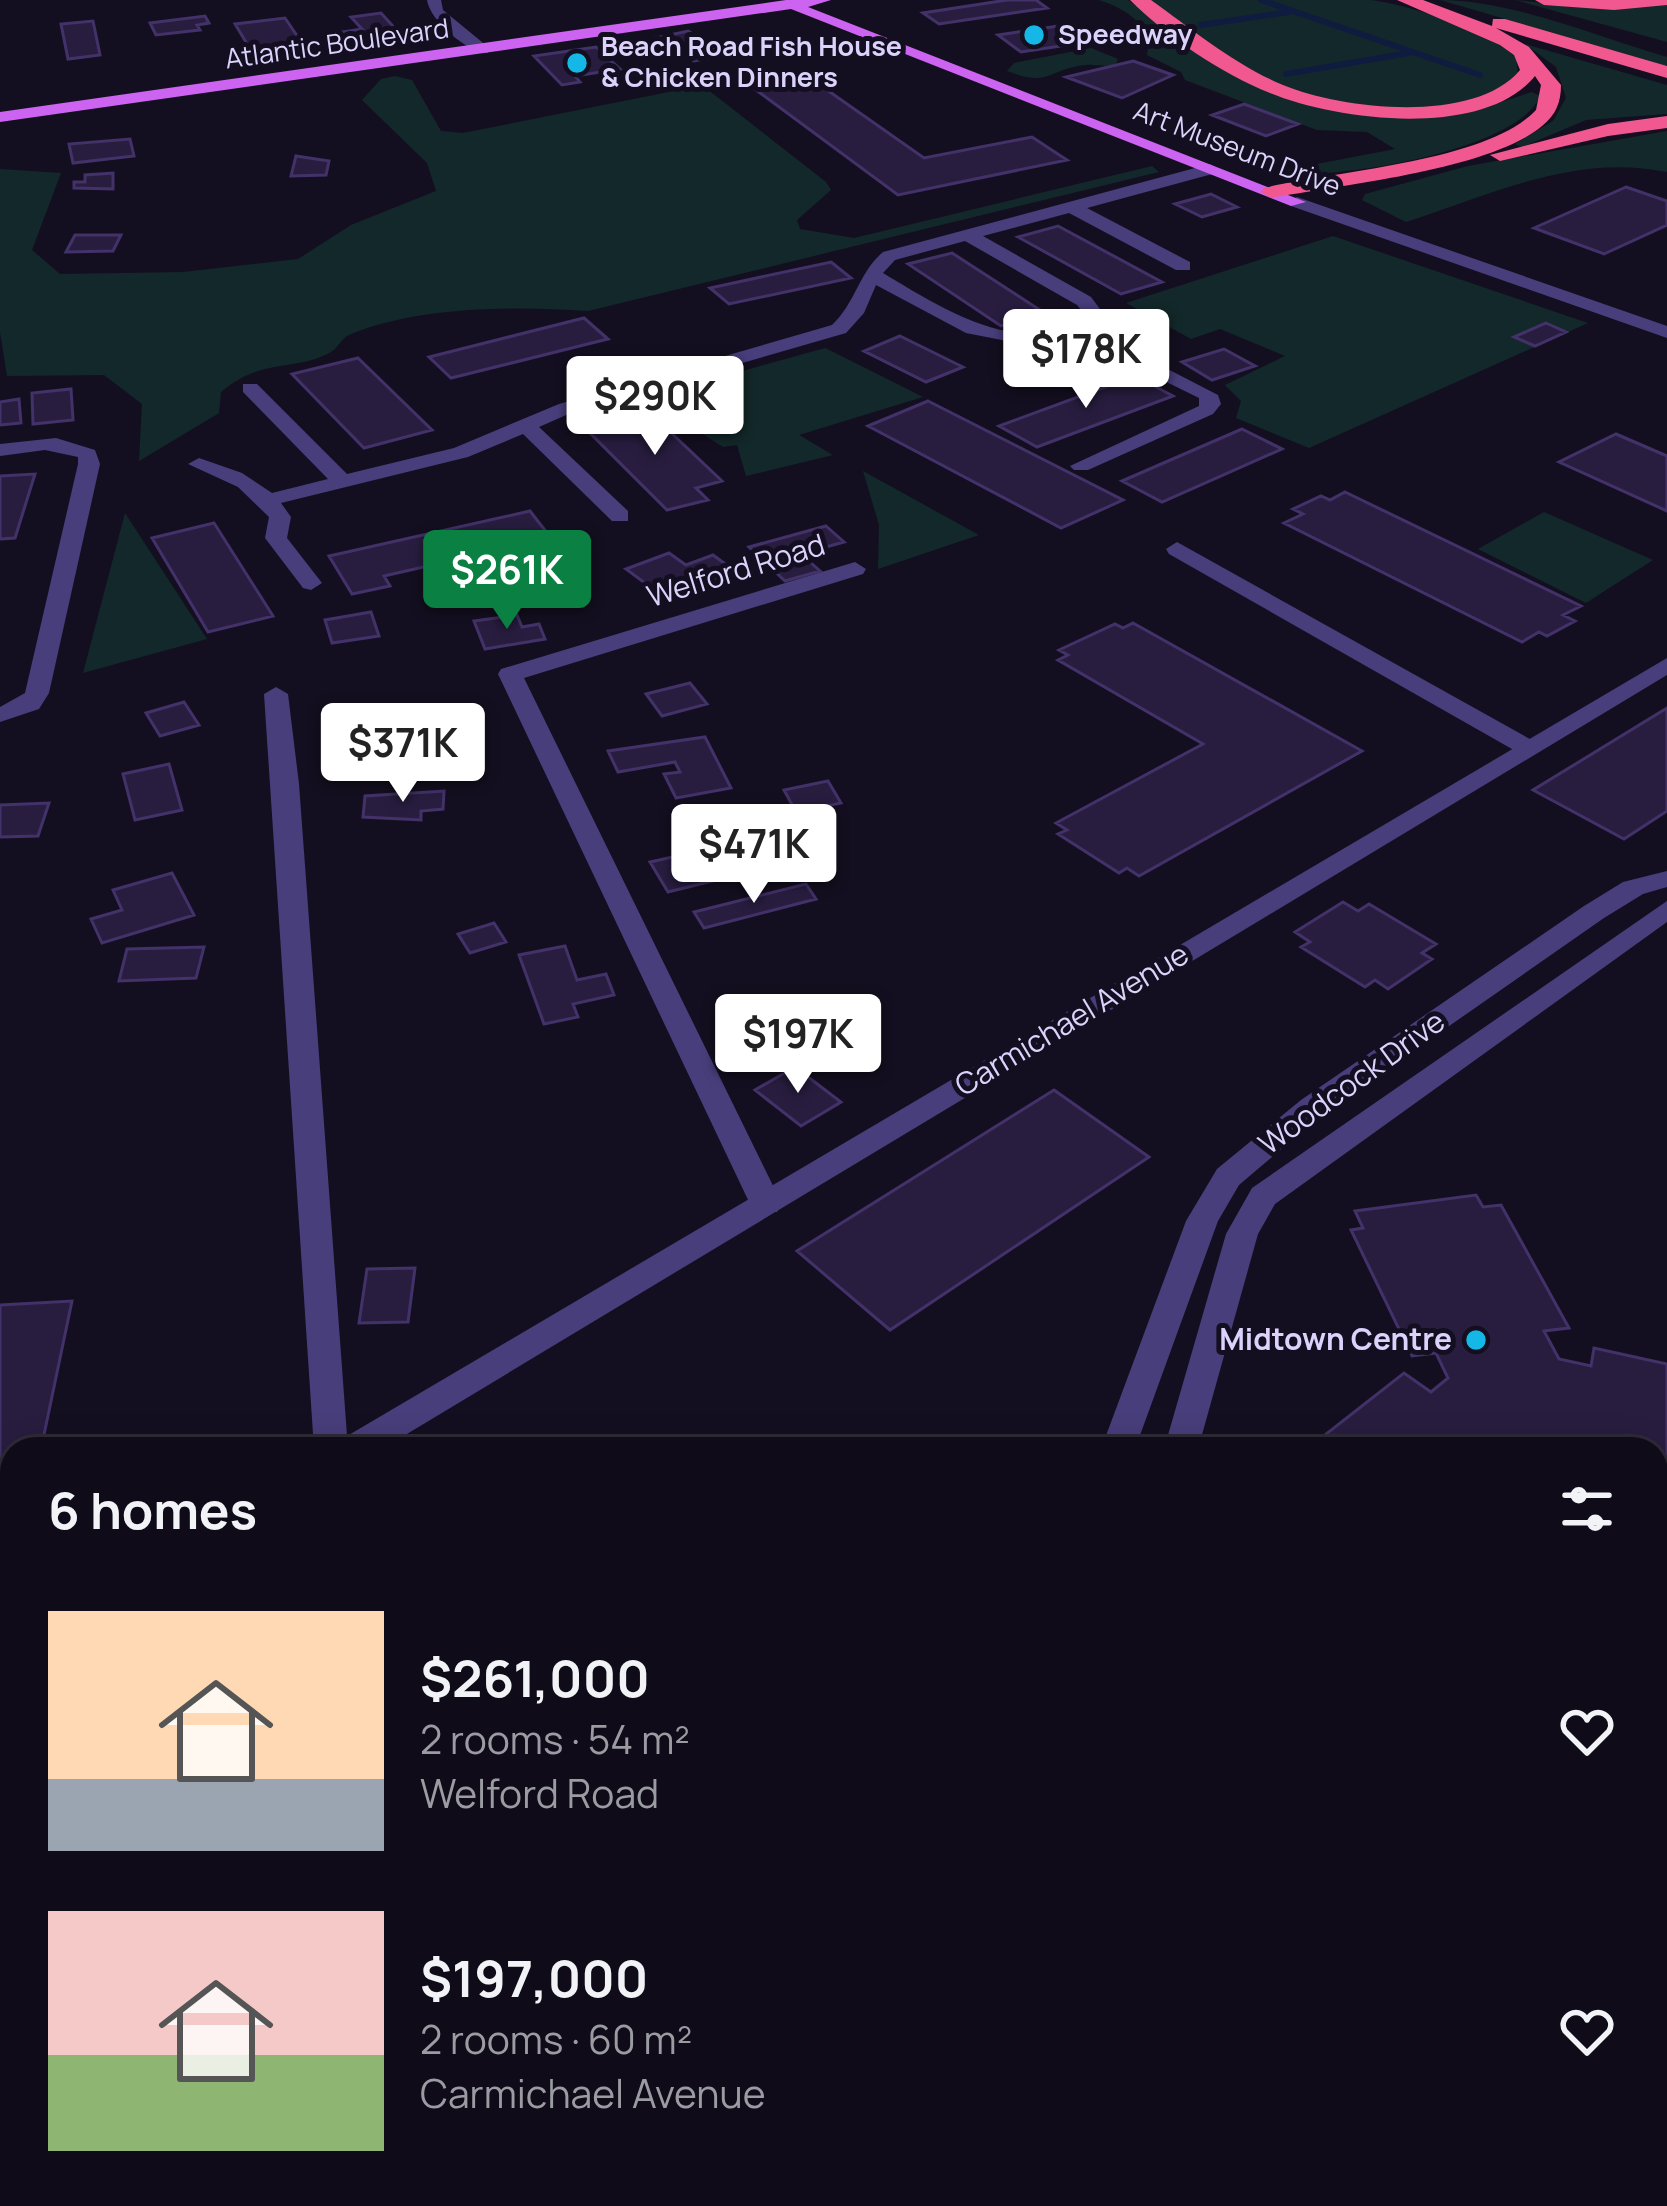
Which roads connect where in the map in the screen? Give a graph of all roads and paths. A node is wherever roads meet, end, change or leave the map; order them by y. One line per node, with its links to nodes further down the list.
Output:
1 (434, 0): 11 (street)
2 (722, 0): 11 (main road, Atlantic Boulevard)
3 (824, 0): 10 (main road, Atlantic Boulevard)
4 (1139, 0): 13 (highway)
5 (1406, 0): 13 (highway)
6 (1421, 0): 15 (highway)
7 (1487, 0): 14 (highway)
8 (1544, 0): 9 (highway)
9 (1667, 0)
10 (790, 2): 12 (main road, Atlantic Boulevard); 19 (main road, Art Museum Drive)
11 (466, 37): 12 (street); 16 (main road, Atlantic Boulevard)
12 (483, 50): 17 (main road, Atlantic Boulevard)
13 (1522, 52): 20 (highway)
14 (1667, 52)
15 (1667, 72)
16 (0, 100)
17 (0, 117)
18 (1667, 122): 21 (highway)
19 (1210, 169): 20 (main road, Art Museum Drive); 22 (street)
20 (1271, 192): 21 (main road, Art Museum Drive)
21 (1298, 202): 27 (street, Art Museum Drive)
22 (1070, 206): 23 (street); 24 (street)
23 (966, 234): 25 (street); 26 (street)
24 (1184, 266)
25 (872, 274): 26 (street); 29 (street)
26 (1077, 330): 32 (street)
27 (1667, 332)
28 (250, 388): 33 (street)
29 (524, 424): 33 (street); 35 (street)
30 (0, 450): 41 (street)
31 (199, 464): 34 (street)
32 (1081, 466)
33 (343, 482): 34 (street)
34 (269, 500): 38 (street)
35 (620, 516)
36 (1177, 549): 42 (street)
37 (855, 569): 45 (street, Welford Road)
38 (311, 584)
39 (1667, 665): 42 (street, Carmichael Avenue)
40 (276, 694): 46 (street)
41 (0, 715)
42 (1528, 748): 45 (street, Carmichael Avenue)
43 (1667, 880): 48 (street, Woodcock Drive)
44 (1667, 909): 49 (street, Woodcock Drive)
45 (766, 1204): 47 (street, Carmichael Avenue)
46 (330, 1437)
47 (374, 1437)
48 (1122, 1437)
49 (1184, 1437)

